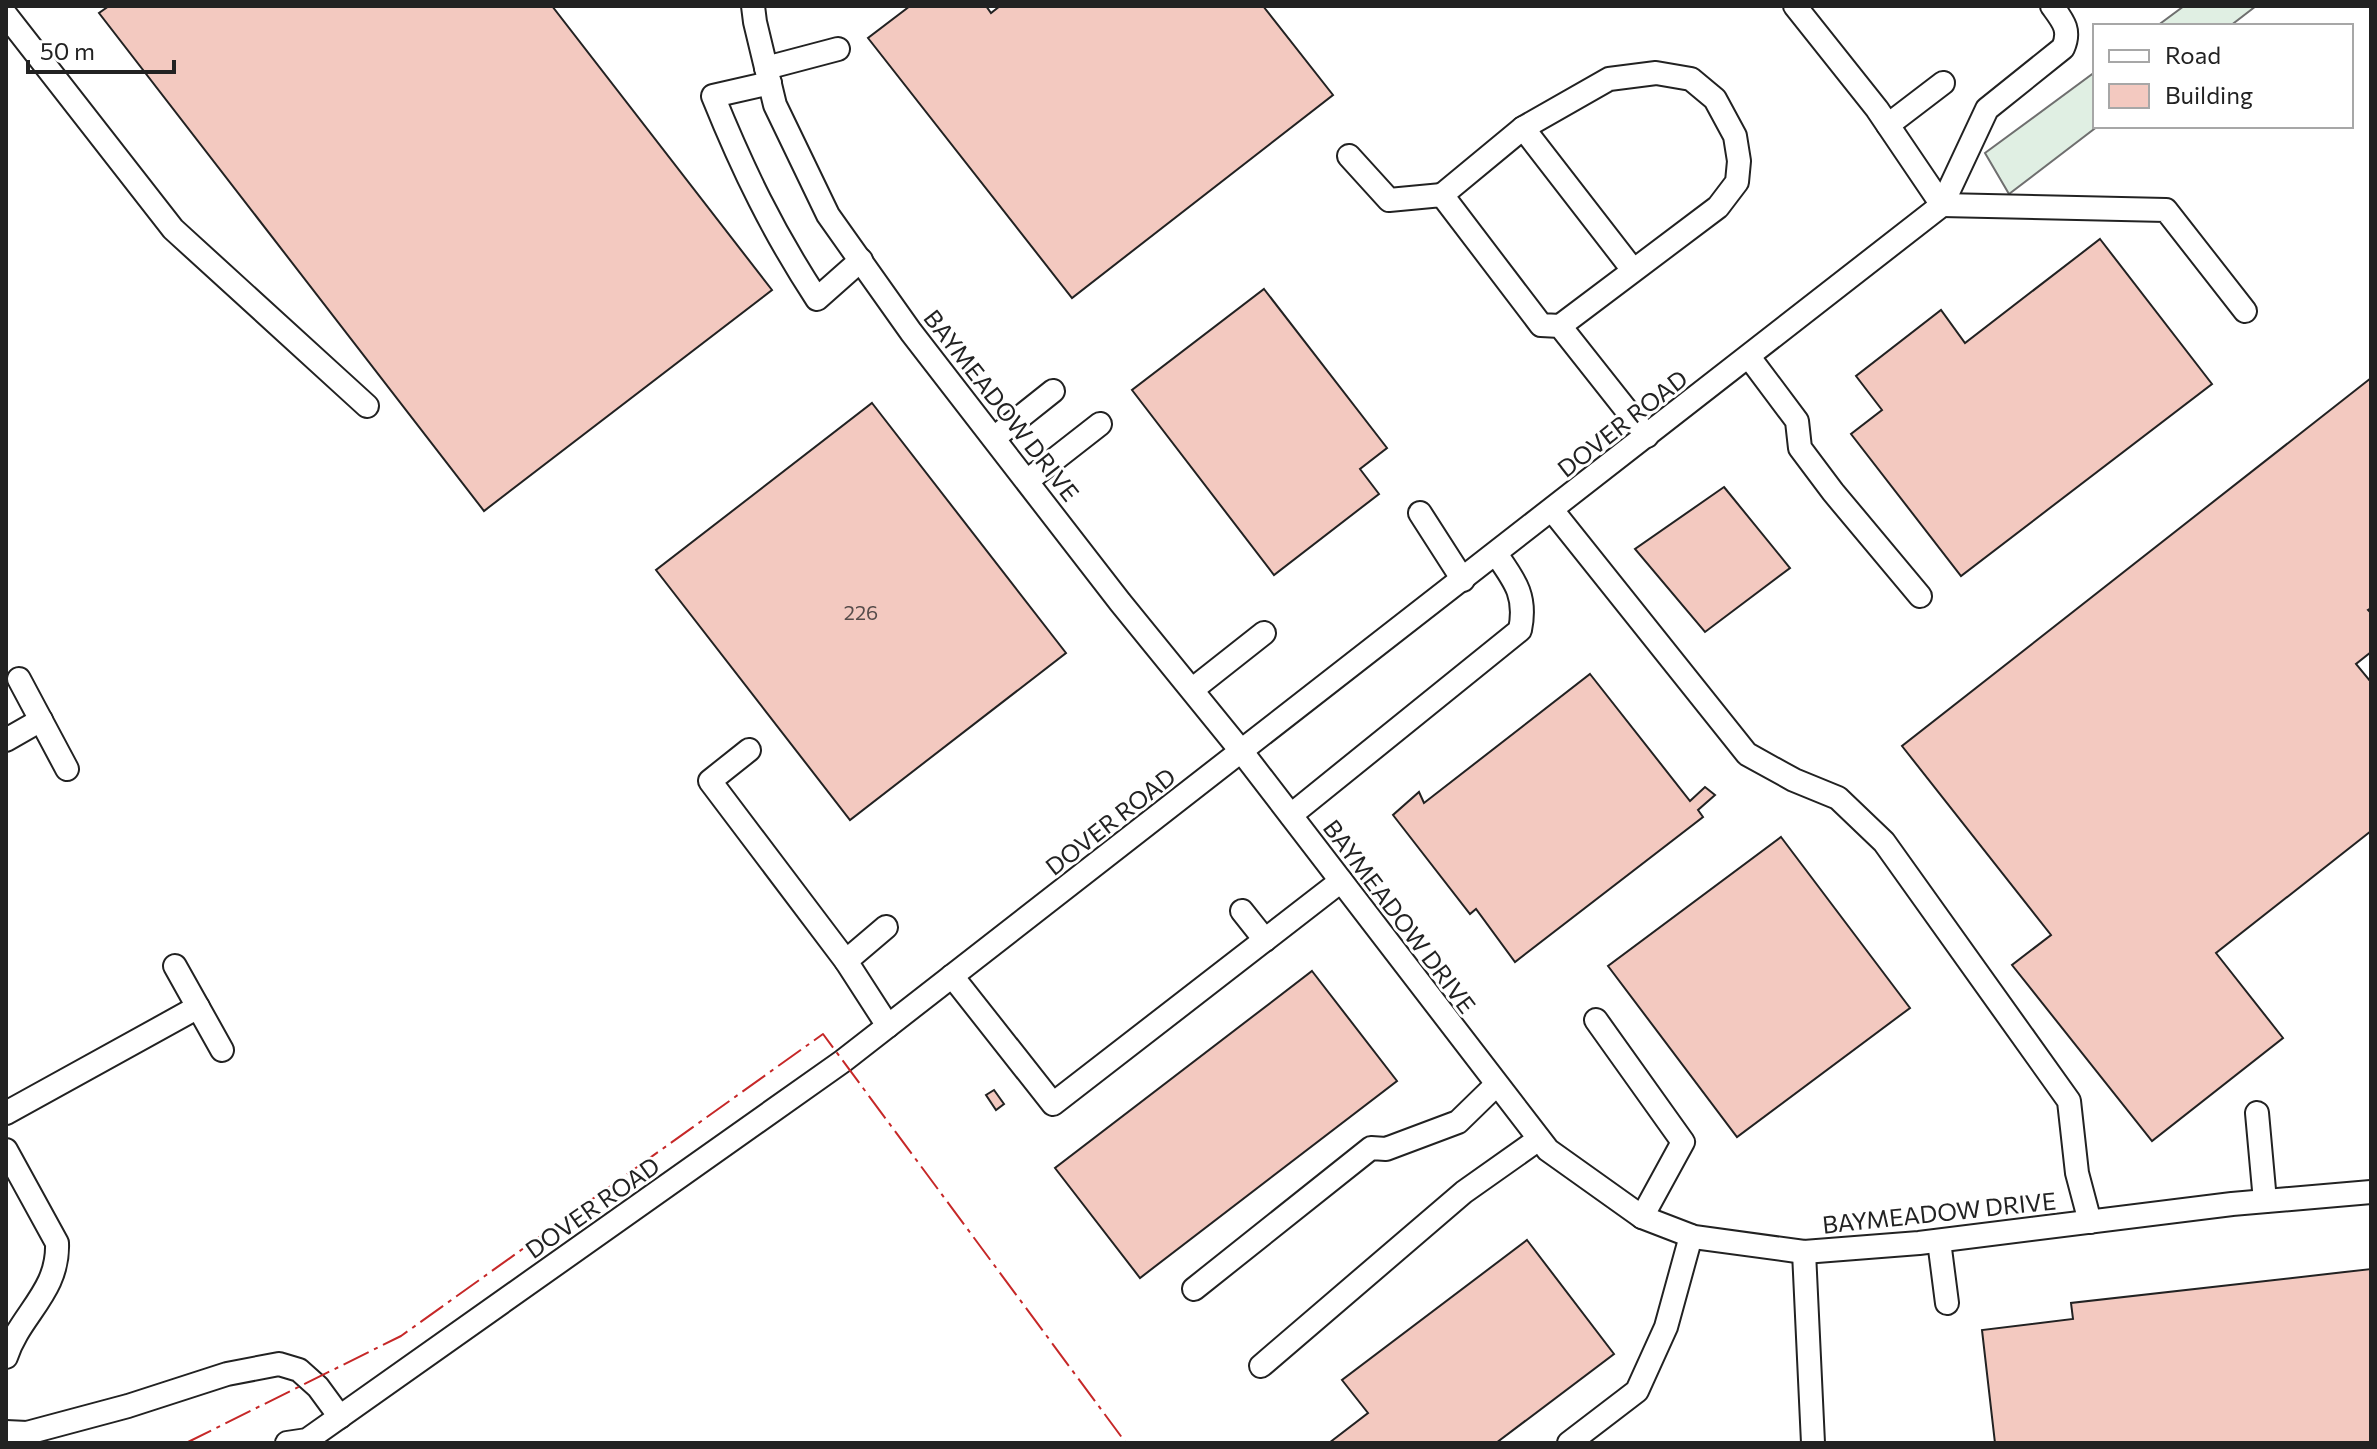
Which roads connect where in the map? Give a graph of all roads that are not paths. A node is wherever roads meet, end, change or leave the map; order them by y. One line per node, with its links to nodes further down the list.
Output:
1 (753, 6): 6 (street, BAYMEADOW DRIVE)
2 (1795, 6): 8 (street)
3 (2052, 6): 12 (street)
4 (6, 15): 19 (street)
5 (838, 49): 6 (street)
6 (768, 76): 13 (street, BAYMEADOW DRIVE); 13 (street)
7 (1943, 83): 8 (street)
8 (1888, 125): 12 (street)
9 (1523, 128): 11 (street); 14 (street); 14 (street)
10 (1349, 156): 11 (street)
11 (1442, 195): 16 (street)
12 (1942, 205): 15 (street); 17 (street, DOVER ROAD)
13 (861, 260): 22 (street, BAYMEADOW DRIVE)
14 (1633, 270): 16 (street)
15 (2245, 311)
16 (1560, 326): 21 (street)
17 (1749, 357): 21 (street, DOVER ROAD); 28 (street)
18 (1053, 391): 22 (street)
19 (367, 406)
20 (1100, 424): 23 (street)
21 (1647, 436): 24 (street, DOVER ROAD)
22 (994, 438): 23 (street, BAYMEADOW DRIVE)
23 (1027, 481): 31 (street, BAYMEADOW DRIVE)
24 (1552, 510): 26 (street, DOVER ROAD); 57 (street)
25 (1420, 513): 27 (street)
26 (1496, 554): 27 (street, DOVER ROAD); 37 (street)
27 (1463, 580): 35 (street, DOVER ROAD)
28 (1920, 596)
29 (1264, 633): 31 (street)
30 (19, 679): 32 (street)
31 (1193, 689): 35 (street, BAYMEADOW DRIVE)
32 (41, 720): 33 (street); 36 (street)
33 (6, 740)
34 (749, 750): 42 (street)
35 (1242, 752): 37 (street, BAYMEADOW DRIVE); 44 (street, DOVER ROAD)
36 (67, 769)
37 (1291, 815): 38 (street, BAYMEADOW DRIVE)
38 (1341, 881): 41 (street); 49 (street, BAYMEADOW DRIVE)
39 (1242, 911): 41 (street)
40 (886, 927): 42 (street)
41 (1265, 940): 44 (street)
42 (846, 961): 47 (street)
43 (175, 966): 45 (street)
44 (952, 976): 47 (street, DOVER ROAD)
45 (198, 1007): 48 (street); 50 (street)
46 (1596, 1020): 56 (street)
47 (888, 1026): 65 (street, DOVER ROAD)
48 (222, 1050)
49 (1496, 1085): 52 (street, BAYMEADOW DRIVE); 61 (street)
50 (6, 1113)
51 (2257, 1113): 55 (street)
52 (1539, 1139): 56 (street, BAYMEADOW DRIVE); 64 (street)
53 (7, 1154): 63 (street)
54 (2371, 1192): 55 (street, BAYMEADOW DRIVE)
55 (2265, 1201): 57 (street, BAYMEADOW DRIVE)
56 (1642, 1217): 58 (street, BAYMEADOW DRIVE)
57 (2090, 1222): 59 (street, BAYMEADOW DRIVE)
58 (1691, 1236): 60 (street, BAYMEADOW DRIVE); 69 (street)
59 (1939, 1241): 60 (street, BAYMEADOW DRIVE); 62 (street)
60 (1804, 1252): 67 (street)
61 (1194, 1289)
62 (1947, 1303)
63 (6, 1357)
64 (1261, 1366)
65 (340, 1417): 66 (street); 68 (street, DOVER ROAD)
66 (6, 1432)
67 (1815, 1442)
68 (287, 1443)
69 (1569, 1443)

